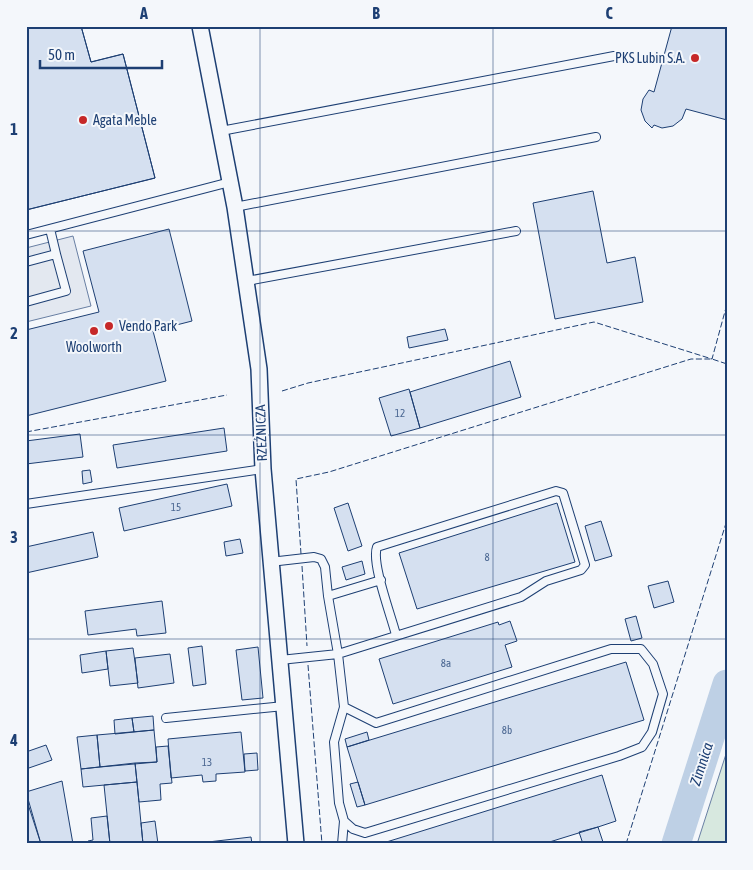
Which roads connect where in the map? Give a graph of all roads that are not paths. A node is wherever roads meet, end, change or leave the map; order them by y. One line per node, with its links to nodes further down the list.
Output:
1 (200, 26): 3 (street, RZEŹNICZA)
2 (614, 56): 3 (lane)
3 (221, 131): 5 (street, RZEŹNICZA)
4 (596, 137): 6 (lane)
5 (230, 182): 6 (street, RZEŹNICZA); 7 (lane)
6 (235, 207): 12 (street, RZEŹNICZA)
7 (50, 229): 9 (lane); 10 (lane)
8 (516, 230): 12 (lane)
9 (26, 235)
10 (56, 254): 11 (lane); 13 (lane)
11 (26, 262)
12 (247, 281): 14 (street, RZEŹNICZA)
13 (26, 302)
14 (263, 469): 15 (lane); 16 (street, RZEŹNICZA)
15 (26, 504)
16 (270, 562): 18 (lane); 21 (street, RZEŹNICZA)
17 (381, 580): 18 (lane); 19 (lane); 19 (lane)
18 (328, 596): 20 (lane)
19 (396, 635): 20 (lane)
20 (338, 654): 21 (lane); 23 (lane)
21 (280, 660): 22 (street, RZEŹNICZA)
22 (284, 706): 24 (lane); 26 (street, RZEŹNICZA)
23 (344, 707): 25 (lane); 25 (lane)
24 (166, 718)
25 (344, 821): 27 (lane)
26 (296, 844)
27 (342, 844)

